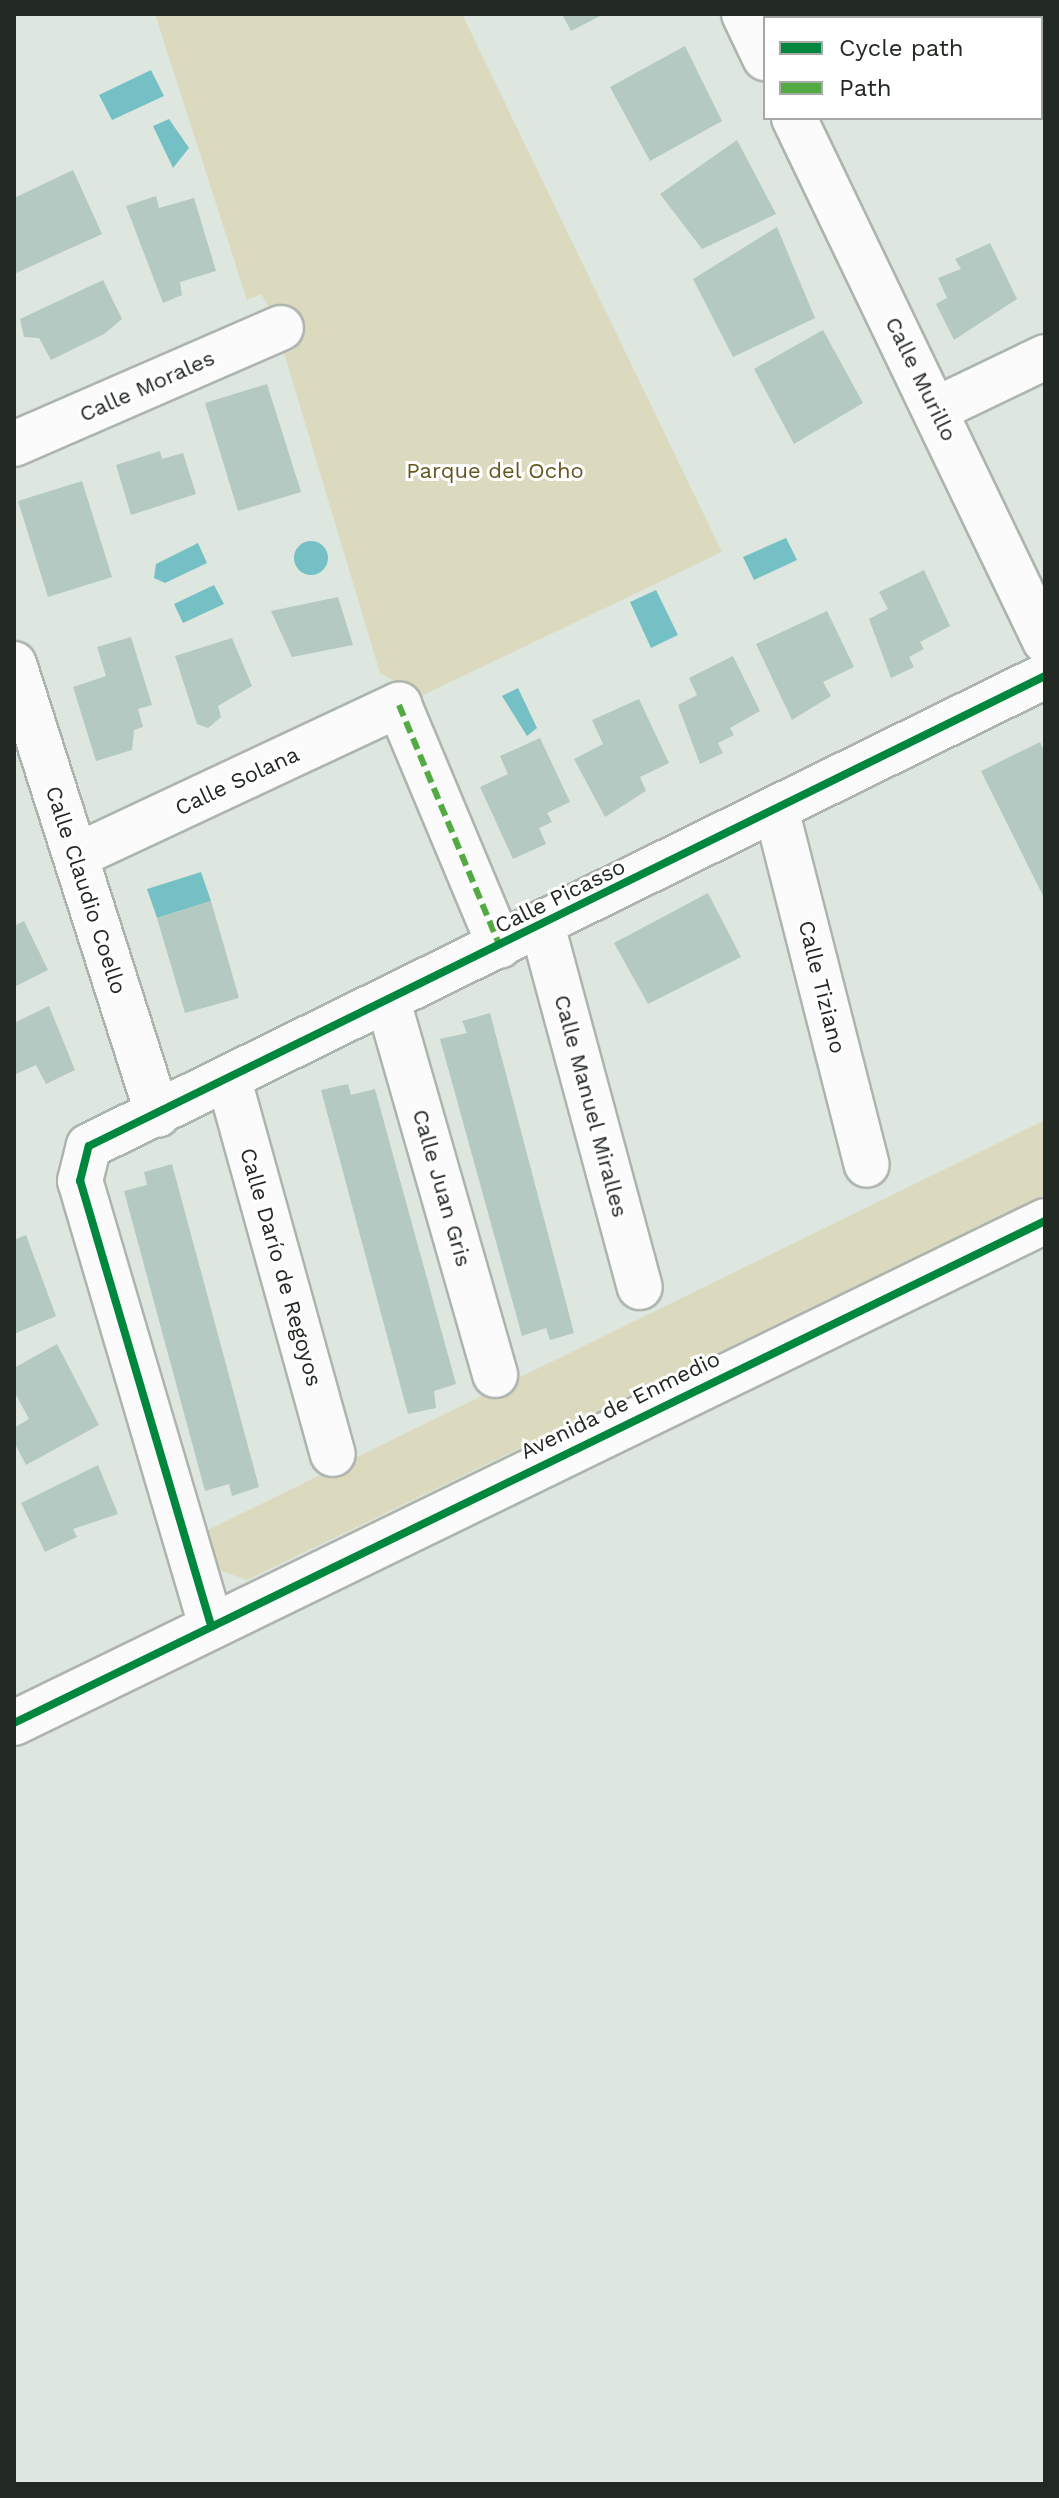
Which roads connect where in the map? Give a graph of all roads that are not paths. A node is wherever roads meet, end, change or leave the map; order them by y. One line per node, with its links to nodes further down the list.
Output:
1 (744, 14): 2 (street)
2 (763, 54)
3 (795, 120): 6 (street, Calle Murillo)
4 (281, 328): 7 (street, Calle Morales)
5 (1045, 357): 6 (street)
6 (937, 409): 8 (street, Calle Murillo)
7 (14, 444)
8 (1045, 641)
9 (14, 664): 12 (street, Calle Claudio Coello)
10 (1045, 676): 11 (street, Calle Picasso)
11 (776, 809): 13 (street, Calle Picasso); 18 (street, Calle Tiziano)
12 (76, 856): 14 (street, Calle Solana); 17 (street, Calle Claudio Coello)
13 (542, 925): 14 (street, Calle Picasso); 20 (street, Calle Manuel Miralles)
14 (500, 946): 15 (street, Calle Picasso)
15 (388, 1001): 16 (street, Calle Picasso); 21 (street, Calle Juan Gris)
16 (229, 1080): 17 (street, Calle Picasso); 22 (street, Calle Darío de Regoyos)
17 (158, 1115): 23 (street, Calle Picasso)
18 (867, 1165)
19 (1045, 1221): 23 (street, Avenida de Enmedio)
20 (640, 1287)
21 (495, 1375)
22 (333, 1454)
23 (210, 1622): 24 (street, Avenida de Enmedio)
24 (14, 1723)

